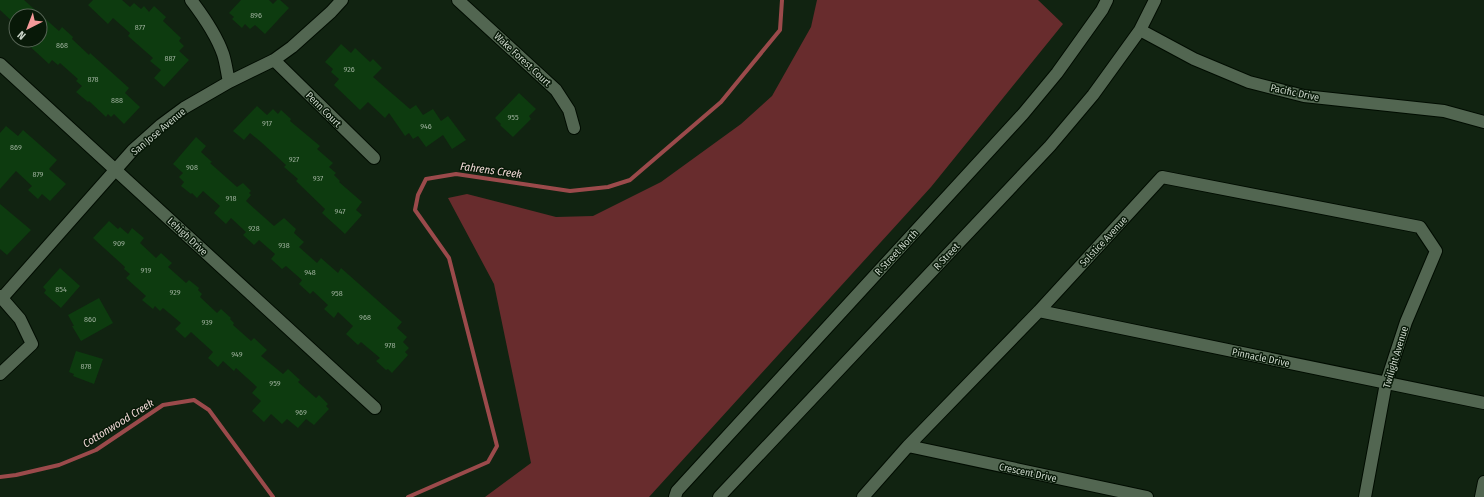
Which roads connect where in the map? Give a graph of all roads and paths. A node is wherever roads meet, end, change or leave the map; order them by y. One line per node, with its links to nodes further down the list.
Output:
1 (191, 0): 9 (street)
2 (342, 0): 7 (street, San Jose Avenue)
3 (458, 0): 11 (street, Wake Forest Court)
4 (1107, 0): 23 (street, R Street North)
5 (1155, 0): 6 (street, R Street)
6 (1140, 30): 10 (street, Pacific Drive); 24 (street, R Street)
7 (274, 60): 9 (street, San Jose Avenue); 12 (street, Penn Court)
8 (0, 64): 13 (street, Lehigh Drive)
9 (229, 82): 13 (street, San Jose Avenue)
10 (1484, 122)
11 (574, 128)
12 (374, 158)
13 (116, 170): 15 (street, San Jose Avenue); 20 (street, Lehigh Drive)
14 (1420, 227): 16 (street, Solstice Avenue); 18 (street, Twilight Avenue)
15 (1, 297): 17 (street)
16 (1039, 311): 18 (street, Pinnacle Drive); 21 (street, Solstice Avenue)
17 (0, 374)
18 (1386, 383): 19 (street, Pinnacle Drive); 27 (street, Twilight Avenue)
19 (1484, 403)
20 (375, 408)
21 (908, 446): 25 (street, Solstice Avenue); 26 (street, Crescent Drive)
22 (1484, 482): 28 (street)
23 (675, 497)
24 (719, 497)
25 (863, 497)
26 (1147, 497)
27 (1365, 497)
28 (1481, 497)

